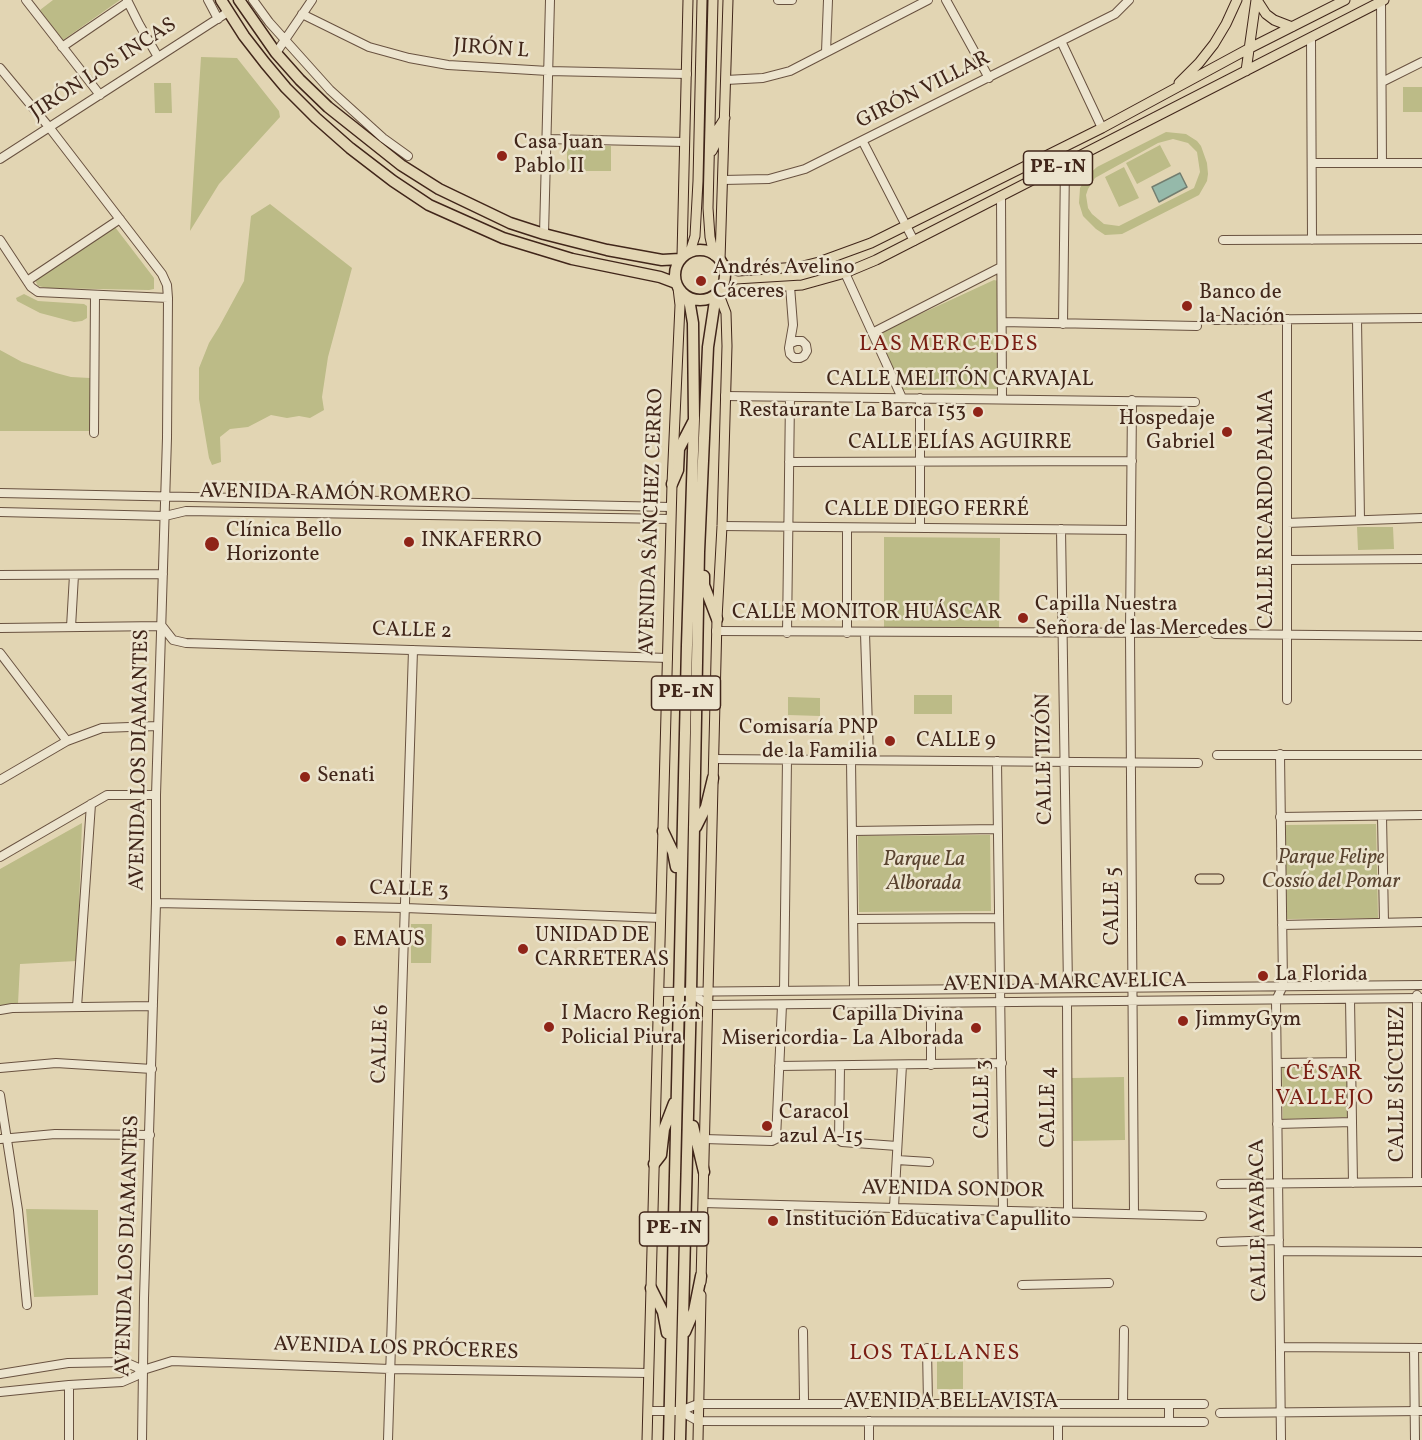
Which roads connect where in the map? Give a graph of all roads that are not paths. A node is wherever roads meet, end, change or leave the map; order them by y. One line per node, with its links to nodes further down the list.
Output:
1 (26, 0): 30 (street)
2 (208, 0): 25 (street)
3 (221, 0): 25 (highway)
4 (239, 0): 33 (highway)
5 (253, 0): 28 (street)
6 (312, 0): 24 (street)
7 (550, 0): 38 (street)
8 (688, 0): 40 (main road)
9 (702, 0): 62 (main road)
10 (713, 0): 52 (main road)
11 (728, 0): 42 (main road)
12 (778, 0): 13 (street)
13 (792, 0)
14 (828, 0): 32 (street)
15 (928, 0): 32 (street)
16 (946, 0): 41 (street)
17 (1129, 0): 29 (street, GIRÓN VILLAR)
18 (1237, 0): 45 (main road)
19 (1257, 0): 26 (main road); 31 (main road)
20 (1346, 0): 23 (main road, PE-1N)
21 (1382, 0): 27 (main road, PE-1N); 43 (street)
22 (128, 1): 30 (street); 34 (street)
23 (1334, 3): 26 (main road, PE-1N)
24 (302, 14): 28 (street); 38 (street, JIRÓN L)
25 (223, 15): 34 (street, JIRÓN LOS INCAS); 36 (highway)
26 (1292, 27): 31 (main road, PE-1N)
27 (1311, 38): 39 (main road, PE-1N); 56 (street)
28 (285, 40): 33 (street); 54 (street)
29 (1061, 41): 41 (street, GIRÓN VILLAR); 48 (street)
30 (62, 47): 44 (street)
31 (1248, 49): 39 (main road); 45 (main road, PE-1N)
32 (826, 52): 42 (street)
33 (276, 53): 36 (highway); 54 (highway)
34 (158, 57): 44 (street, JIRÓN LOS INCAS)
35 (1422, 62): 43 (street)
36 (265, 63): 61 (highway)
37 (0, 68): 47 (street)
38 (548, 71): 40 (street, JIRÓN L); 49 (street)
39 (1245, 71): 59 (main road, PE-1N)
40 (687, 74): 50 (main road)
41 (989, 78): 51 (street, GIRÓN VILLAR)
42 (726, 80): 46 (main road)
43 (1382, 82): 57 (street)
44 (100, 95): 47 (street, JIRÓN LOS INCAS)
45 (1163, 95): 48 (main road, PE-1N)
46 (725, 118): 52 (main road); 60 (main road)
47 (47, 124): 53 (street, JIRÓN LOS INCAS); 64 (street, AVENIDA LOS DIAMANTES)
48 (1102, 128): 65 (main road, PE-1N)
49 (546, 139): 50 (street); 66 (street)
50 (685, 142): 55 (main road)
51 (863, 142): 60 (street, GIRÓN VILLAR); 65 (street)
52 (709, 156): 74 (main road)
53 (0, 159)
54 (404, 161): 61 (highway); 66 (highway)
55 (685, 161): 62 (main road); 73 (main road)
56 (1313, 163): 57 (street); 70 (street)
57 (1382, 163): 58 (street)
58 (1422, 163)
59 (1065, 164): 63 (main road, PE-1N); 89 (street)
60 (723, 180): 74 (main road)
61 (393, 181): 75 (highway)
62 (698, 181): 73 (main road)
63 (1001, 196): 71 (main road, PE-1N); 76 (street)
64 (120, 219): 78 (street); 83 (street, AVENIDA LOS DIAMANTES)
65 (907, 227): 71 (street); 74 (main road, PE-1N)
66 (544, 234): 72 (highway)
67 (1422, 239): 70 (street)
68 (0, 240): 78 (street)
69 (1223, 240): 70 (street)
70 (1312, 240)
71 (914, 241): 77 (main road, PE-1N)
72 (607, 250): 73 (highway); 75 (highway)
73 (684, 256): 74 (highway, PE-1N); 80 (highway, PE-1N)
74 (719, 260): 81 (highway, PE-1N)
75 (604, 265): 80 (highway)
76 (1001, 267): 88 (street); 91 (street)
77 (845, 273): 79 (main road, PE-1N); 91 (street)
78 (27, 281): 82 (street)
79 (790, 286): 81 (main road, PE-1N); 92 (street)
80 (680, 289): 81 (highway, PE-1N); 100 (highway, AVENIDA SÁNCHEZ CERRO / PE-1N); 105 (main road, AVENIDA SÁNCHEZ CERRO)
81 (718, 292): 93 (main road); 125 (highway, AVENIDA SÁNCHEZ CERRO / PE-1N)
82 (94, 295): 83 (street); 101 (street)
83 (168, 298): 107 (street, AVENIDA LOS DIAMANTES)
84 (1422, 318): 86 (street)
85 (1287, 319): 86 (street); 87 (street); 118 (street, CALLE RICARDO PALMA)
86 (1357, 319): 117 (street)
87 (1214, 320)
88 (1002, 322): 89 (street); 97 (street)
89 (1063, 324): 90 (street)
90 (1197, 326)
91 (872, 333): 95 (street)
92 (791, 343)
93 (725, 396): 94 (street, CALLE MELITÓN CARVAJAL); 119 (main road)
94 (790, 398): 95 (street, CALLE MELITÓN CARVAJAL); 103 (street)
95 (902, 398): 96 (street, CALLE MELITÓN CARVAJAL)
96 (920, 398): 97 (street, CALLE MELITÓN CARVAJAL); 104 (street)
97 (1002, 399): 98 (street, CALLE MELITÓN CARVAJAL)
98 (1132, 400): 99 (street, CALLE MELITÓN CARVAJAL); 102 (street, CALLE 5)
99 (1195, 402)
100 (694, 419): 105 (highway); 176 (highway, AVENIDA SÁNCHEZ CERRO / PE-1N)
101 (94, 433)
102 (1132, 461): 104 (street, CALLE ELÍAS AGUIRRE); 124 (street, CALLE 5)
103 (789, 462): 104 (street, CALLE ELÍAS AGUIRRE); 120 (street)
104 (920, 462): 122 (street)
105 (672, 484): 110 (main road, AVENIDA SÁNCHEZ CERRO)
106 (0, 493): 107 (street, AVENIDA RAMÓN ROMERO)
107 (166, 498): 108 (street, AVENIDA RAMÓN ROMERO); 114 (street, AVENIDA LOS DIAMANTES)
108 (310, 501): 109 (street, AVENIDA RAMÓN ROMERO); 112 (street)
109 (331, 501): 110 (street, AVENIDA RAMÓN ROMERO); 113 (street)
110 (671, 507): 116 (main road, AVENIDA SÁNCHEZ CERRO)
111 (0, 512): 114 (street, AVENIDA RAMÓN ROMERO)
112 (310, 513): 113 (street, AVENIDA RAMÓN ROMERO); 114 (street, AVENIDA RAMÓN ROMERO)
113 (332, 513): 116 (street, AVENIDA RAMÓN ROMERO)
114 (165, 516): 128 (street, AVENIDA LOS DIAMANTES)
115 (1422, 518): 117 (street)
116 (671, 519): 147 (main road, AVENIDA SÁNCHEZ CERRO)
117 (1360, 520): 118 (street)
118 (1287, 523): 127 (street, CALLE RICARDO PALMA)
119 (722, 526): 120 (street, CALLE DIEGO FERRÉ); 131 (main road)
120 (789, 528): 121 (street, CALLE DIEGO FERRÉ); 136 (street)
121 (847, 528): 122 (street, CALLE DIEGO FERRÉ); 137 (street)
122 (920, 528): 123 (street, CALLE DIEGO FERRÉ)
123 (1062, 530): 124 (street, CALLE DIEGO FERRÉ); 139 (street, CALLE TIZÓN)
124 (1131, 530): 140 (street, CALLE 5)
125 (699, 552): 131 (highway); 170 (highway, AVENIDA SÁNCHEZ CERRO / PE-1N)
126 (1422, 559): 127 (street)
127 (1287, 560): 143 (street, CALLE RICARDO PALMA)
128 (163, 574): 130 (street); 132 (street, AVENIDA LOS DIAMANTES)
129 (0, 575): 130 (street)
130 (74, 575): 133 (street)
131 (717, 619): 135 (main road)
132 (162, 626): 133 (street); 145 (street, CALLE 2); 149 (street, AVENIDA LOS DIAMANTES)
133 (71, 627): 134 (street)
134 (0, 628)
135 (716, 632): 136 (street, CALLE MONITOR HUÁSCAR); 154 (main road)
136 (788, 633): 137 (street, CALLE MONITOR HUÁSCAR)
137 (847, 633): 138 (street, CALLE MONITOR HUÁSCAR)
138 (865, 633): 139 (street, CALLE MONITOR HUÁSCAR); 157 (street)
139 (1062, 633): 140 (street, CALLE MONITOR HUÁSCAR); 159 (street, CALLE TIZÓN)
140 (1130, 633): 141 (street, CALLE MONITOR HUÁSCAR); 160 (street, CALLE 5)
141 (1197, 633)
142 (1215, 634): 143 (street)
143 (1286, 634): 144 (street); 148 (street, CALLE RICARDO PALMA)
144 (1422, 636)
145 (413, 650): 147 (street, CALLE 2); 178 (street, CALLE 6)
146 (0, 653): 150 (street)
147 (668, 658): 171 (main road, AVENIDA SÁNCHEZ CERRO)
148 (1287, 700)
149 (158, 726): 150 (street); 164 (street, AVENIDA LOS DIAMANTES)
150 (67, 741): 163 (street)
151 (1280, 754): 152 (street); 153 (street); 168 (street)
152 (1217, 755)
153 (1422, 755)
154 (714, 759): 155 (street, CALLE 9); 162 (main road)
155 (787, 759): 156 (street, CALLE 9); 192 (street)
156 (851, 760): 157 (street, CALLE 9); 172 (street)
157 (869, 760): 158 (street, CALLE 9)
158 (997, 761): 159 (street, CALLE 9); 169 (street)
159 (1064, 761): 160 (street, CALLE 9); 189 (street, CALLE TIZÓN)
160 (1131, 761): 161 (street, CALLE 9); 187 (street, CALLE 5)
161 (1198, 762)
162 (713, 778): 170 (highway); 194 (main road)
163 (0, 780)
164 (156, 795): 165 (street); 177 (street, AVENIDA LOS DIAMANTES)
165 (91, 804): 173 (street); 207 (street)
166 (1422, 815): 167 (street)
167 (1382, 816): 168 (street); 183 (street)
168 (1280, 817): 184 (street)
169 (998, 829): 172 (street); 180 (street)
170 (694, 830): 195 (highway, AVENIDA SÁNCHEZ CERRO / PE-1N)
171 (663, 831): 176 (highway); 179 (main road, AVENIDA SÁNCHEZ CERRO)
172 (852, 831): 181 (street)
173 (0, 857)
174 (1200, 879): 175 (main road)
175 (1219, 879)
176 (681, 891): 195 (highway, AVENIDA SÁNCHEZ CERRO / PE-1N)
177 (156, 903): 178 (street, CALLE 3); 206 (street, AVENIDA LOS DIAMANTES)
178 (405, 908): 179 (street, CALLE 3); 257 (street, CALLE 6)
179 (661, 918): 193 (main road, AVENIDA SÁNCHEZ CERRO)
180 (999, 918): 181 (street); 188 (street)
181 (854, 919): 190 (street)
182 (1422, 922): 183 (street)
183 (1384, 923): 184 (street)
184 (1282, 925): 186 (street)
185 (1420, 985): 186 (street, AVENIDA MARCAVELICA); 196 (street, CALLE SÍCCHEZ)
186 (1283, 986): 187 (street, AVENIDA MARCAVELICA); 198 (street)
187 (1133, 987): 189 (street, AVENIDA MARCAVELICA); 200 (street, CALLE 5)
188 (1000, 988): 189 (street, AVENIDA MARCAVELICA); 191 (street, AVENIDA MARCAVELICA); 201 (street, CALLE 3)
189 (1068, 988)
190 (854, 989): 191 (street, AVENIDA MARCAVELICA); 192 (street, AVENIDA MARCAVELICA)
191 (878, 989): 202 (street)
192 (784, 991): 194 (street, AVENIDA MARCAVELICA)
193 (659, 992): 195 (street, AVENIDA MARCAVELICA); 229 (main road, AVENIDA SÁNCHEZ CERRO)
194 (708, 992): 195 (street, AVENIDA MARCAVELICA); 204 (main road)
195 (686, 993): 204 (street); 218 (highway, AVENIDA SÁNCHEZ CERRO / PE-1N); 220 (highway, AVENIDA SÁNCHEZ CERRO / PE-1N)
196 (1420, 998): 197 (street, AVENIDA MARCAVELICA); 231 (street, CALLE SÍCCHEZ)
197 (1350, 999): 198 (street, AVENIDA MARCAVELICA); 210 (street)
198 (1276, 1000): 200 (street, AVENIDA MARCAVELICA); 209 (street, CALLE AYABACA)
199 (1067, 1002): 200 (street, AVENIDA MARCAVELICA); 201 (street, AVENIDA MARCAVELICA); 238 (street, CALLE 4)
200 (1133, 1002): 239 (street, CALLE 5)
201 (1001, 1003): 203 (street, AVENIDA MARCAVELICA); 211 (street, CALLE 3)
202 (878, 1004): 203 (street, AVENIDA MARCAVELICA); 205 (street, AVENIDA MARCAVELICA)
203 (931, 1004): 214 (street)
204 (708, 1005): 205 (street, AVENIDA MARCAVELICA); 225 (main road)
205 (782, 1005): 215 (street)
206 (153, 1006): 207 (street); 217 (street, AVENIDA LOS DIAMANTES)
207 (77, 1007): 208 (street)
208 (0, 1010)
209 (1277, 1062): 210 (street); 222 (street, CALLE AYABACA)
210 (1351, 1062): 221 (street)
211 (1002, 1063): 214 (street); 237 (street, CALLE 3)
212 (840, 1065): 213 (street); 215 (street); 226 (street)
213 (902, 1065): 214 (street); 226 (street)
214 (931, 1065)
215 (779, 1066): 225 (street)
216 (0, 1068): 217 (street)
217 (152, 1069): 223 (street, AVENIDA LOS DIAMANTES)
218 (678, 1092): 229 (highway); 256 (highway, AVENIDA SÁNCHEZ CERRO / PE-1N)
219 (0, 1095): 224 (street)
220 (688, 1106): 230 (highway); 252 (highway, AVENIDA SÁNCHEZ CERRO / PE-1N)
221 (1352, 1122): 222 (street); 232 (street)
222 (1277, 1124): 234 (street, CALLE AYABACA)
223 (150, 1135): 224 (street); 258 (street, AVENIDA LOS DIAMANTES)
224 (4, 1139): 249 (street)
225 (704, 1139): 230 (main road)
226 (897, 1146): 227 (street)
227 (897, 1160): 228 (street); 236 (street)
228 (929, 1162)
229 (654, 1164): 248 (main road, AVENIDA SÁNCHEZ CERRO)
230 (704, 1172): 235 (main road)
231 (1419, 1182): 232 (street)
232 (1353, 1183): 234 (street)
233 (1221, 1184): 234 (street)
234 (1278, 1184): 241 (street, CALLE AYABACA)
235 (703, 1203): 236 (street, AVENIDA SONDOR); 245 (main road)
236 (894, 1208): 237 (street, AVENIDA SONDOR)
237 (1003, 1210): 238 (street, AVENIDA SONDOR)
238 (1068, 1211): 239 (street, AVENIDA SONDOR)
239 (1134, 1214): 240 (street, AVENIDA SONDOR)
240 (1202, 1216)
241 (1279, 1240): 242 (street); 243 (street, CALLE AYABACA)
242 (1221, 1242)
243 (1279, 1251): 244 (street); 253 (street, CALLE AYABACA)
244 (1422, 1252)
245 (701, 1276): 252 (highway); 264 (main road)
246 (1109, 1283): 247 (street)
247 (1022, 1285)
248 (651, 1288): 256 (highway); 259 (main road, AVENIDA SÁNCHEZ CERRO)
249 (27, 1305)
250 (1124, 1330): 269 (street)
251 (803, 1331): 263 (street)
252 (682, 1338): 273 (highway, AVENIDA SÁNCHEZ CERRO / PE-1N)
253 (1280, 1347): 255 (street); 276 (street, CALLE AYABACA)
254 (927, 1348): 267 (street)
255 (1418, 1348): 274 (street)
256 (671, 1353): 273 (highway, AVENIDA SÁNCHEZ CERRO / PE-1N)
257 (390, 1369): 258 (street, AVENIDA LOS PRÓCERES); 259 (street, AVENIDA LOS PRÓCERES); 287 (street, CALLE 6)
258 (143, 1370): 260 (street); 261 (street, AVENIDA LOS PRÓCERES); 286 (street, AVENIDA LOS DIAMANTES)
259 (649, 1373): 272 (main road, AVENIDA SÁNCHEZ CERRO)
260 (0, 1374)
261 (69, 1385): 262 (street, AVENIDA LOS PRÓCERES); 285 (street)
262 (0, 1392)
263 (804, 1399)
264 (699, 1404): 265 (street, AVENIDA BELLAVISTA); 273 (street); 277 (main road)
265 (744, 1404): 266 (street, AVENIDA BELLAVISTA); 278 (street)
266 (907, 1404): 267 (street, AVENIDA BELLAVISTA); 280 (street)
267 (928, 1404): 268 (street, AVENIDA BELLAVISTA)
268 (962, 1404): 269 (street, AVENIDA BELLAVISTA); 281 (street)
269 (1123, 1404): 270 (street, AVENIDA BELLAVISTA)
270 (1169, 1404): 271 (street, AVENIDA BELLAVISTA); 283 (street)
271 (1204, 1404)
272 (648, 1411): 273 (street); 288 (main road, AVENIDA SÁNCHEZ CERRO)
273 (675, 1411): 277 (street); 289 (highway, AVENIDA SÁNCHEZ CERRO / PE-1N); 290 (highway, AVENIDA SÁNCHEZ CERRO / PE-1N)
274 (1418, 1411): 276 (street); 295 (street)
275 (1220, 1413): 276 (street)
276 (1281, 1413): 294 (street, CALLE AYABACA)
277 (698, 1421): 278 (street, AVENIDA BELLAVISTA); 291 (main road)
278 (744, 1421): 279 (street, AVENIDA BELLAVISTA)
279 (869, 1421): 280 (street, AVENIDA BELLAVISTA); 292 (street)
280 (907, 1421): 281 (street, AVENIDA BELLAVISTA)
281 (962, 1421): 282 (street, AVENIDA BELLAVISTA)
282 (1058, 1422): 283 (street, AVENIDA BELLAVISTA); 293 (street)
283 (1169, 1422): 284 (street, AVENIDA BELLAVISTA)
284 (1204, 1422)
285 (69, 1440)
286 (142, 1440)
287 (388, 1440)
288 (647, 1440)
289 (669, 1440)
290 (680, 1440)
291 (698, 1440)
292 (869, 1440)
293 (1058, 1440)
294 (1281, 1440)
295 (1415, 1440)

